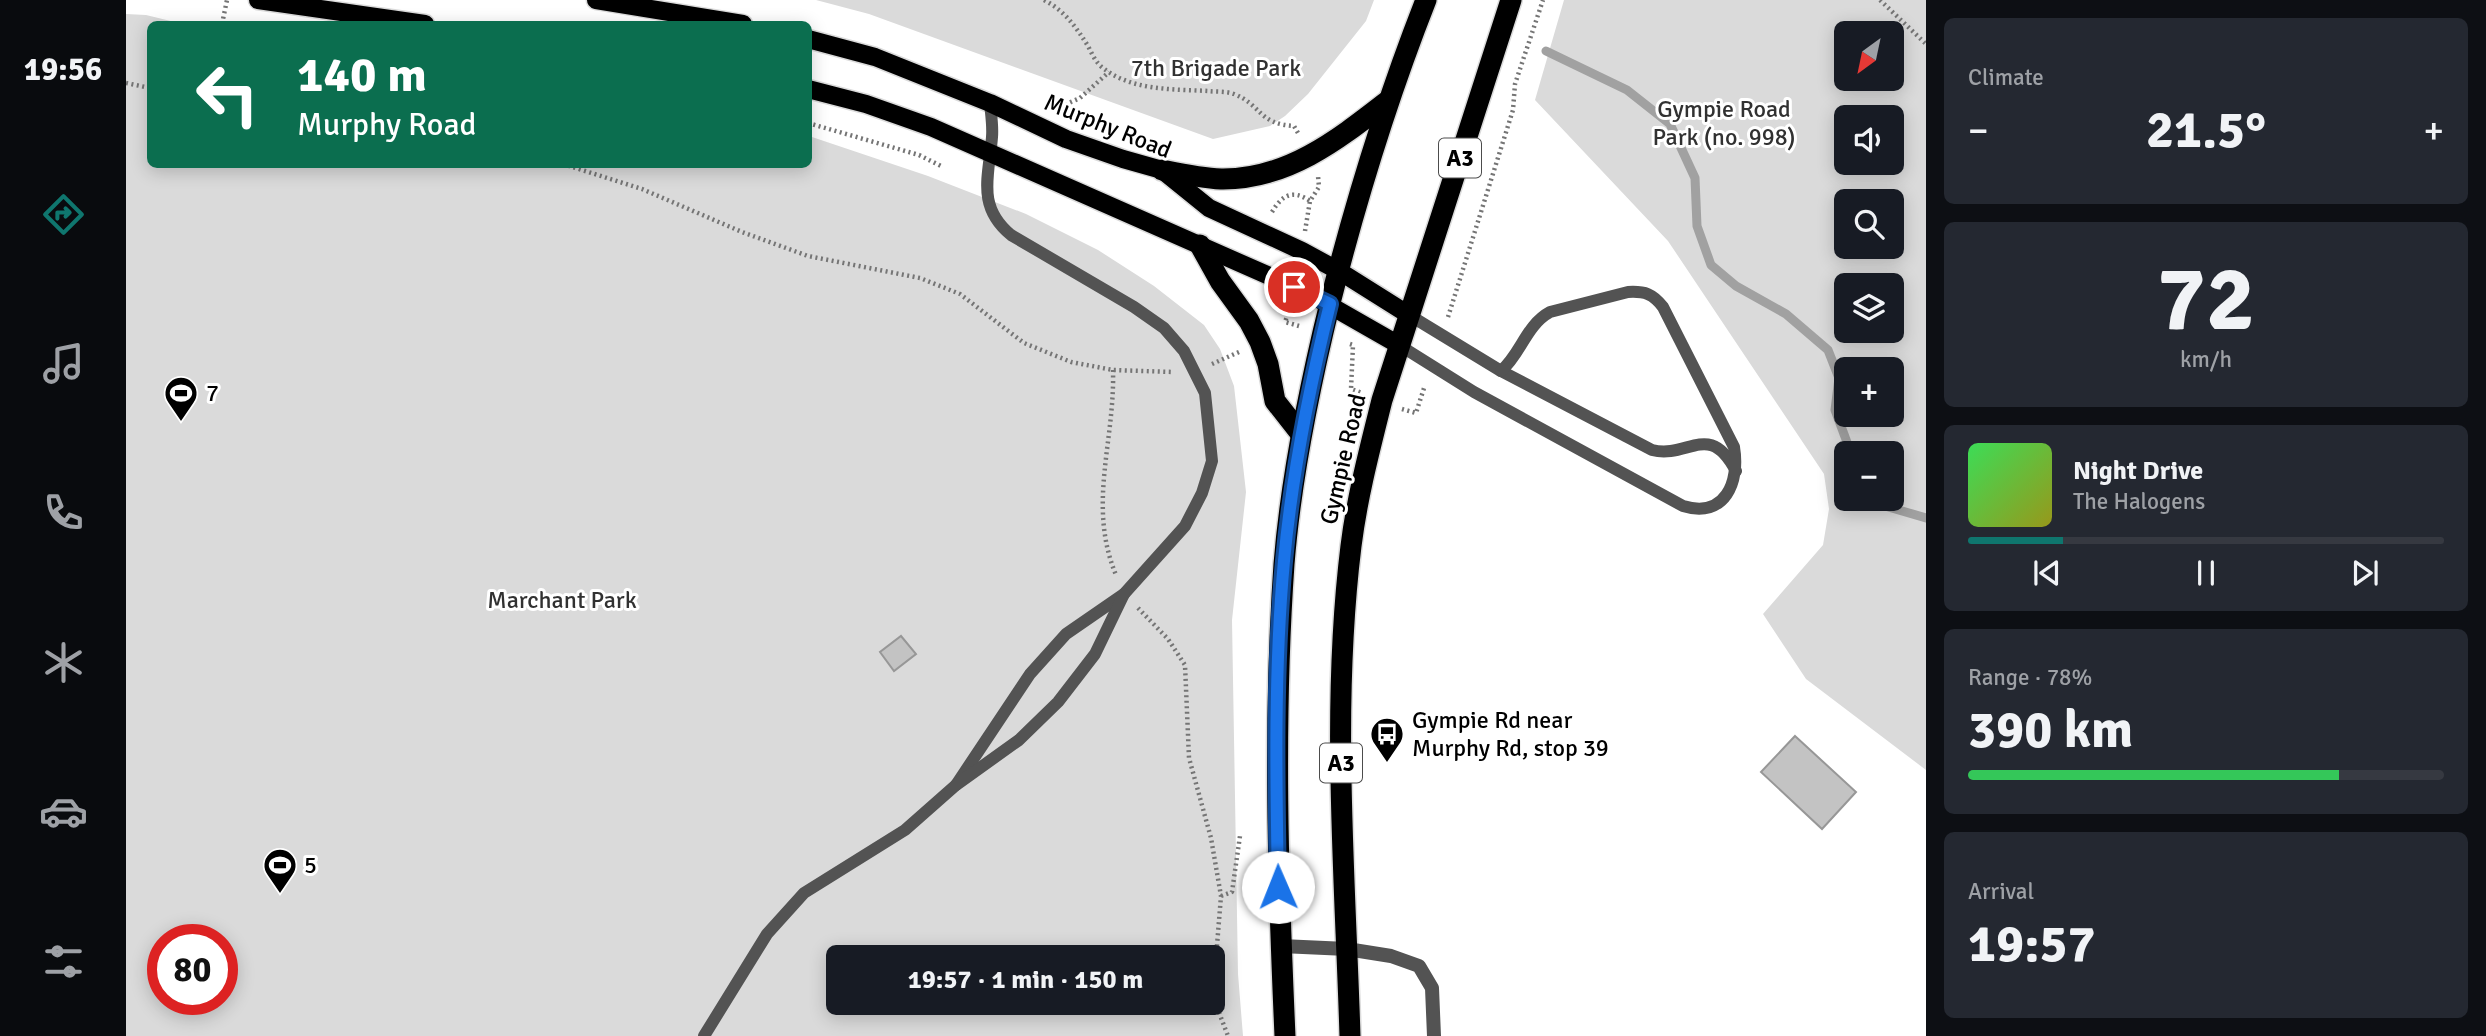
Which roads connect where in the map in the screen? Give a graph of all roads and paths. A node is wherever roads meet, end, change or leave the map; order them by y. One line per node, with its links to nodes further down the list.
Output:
1 (227, 0): 9 (path)
2 (258, 0): 10 (main road)
3 (596, 0): 11 (main road)
4 (1044, 0): 14 (path)
5 (1426, 0): 18 (highway, Gympie Road)
6 (1511, 0): 36 (highway, Gympie Road / A3)
7 (1543, 0): 35 (path)
8 (1880, 0): 13 (path)
9 (223, 21)
10 (404, 21)
11 (725, 21)
12 (812, 40): 19 (main road, Murphy Road)
13 (1926, 44)
14 (1109, 72): 20 (path); 22 (path)
15 (126, 83): 16 (path)
16 (147, 87)
17 (812, 90): 23 (main road)
18 (1390, 100): 26 (highway); 32 (highway, Gympie Road)
19 (990, 103): 20 (main road, Murphy Road); 23 (lane)
20 (1028, 121): 26 (main road, Murphy Road)
21 (812, 124): 24 (path)
22 (1301, 137)
23 (990, 153): 31 (main road); 43 (lane)
24 (943, 167)
25 (576, 168): 41 (path)
26 (1162, 170): 30 (main road, Murphy Road)
27 (1317, 176): 28 (path)
28 (1310, 201): 29 (path); 30 (path)
29 (1306, 229)
30 (1260, 231): 32 (main road, Murphy Road)
31 (1200, 245): 33 (main road); 47 (highway)
32 (1339, 271): 33 (highway, Gympie Road); 36 (main road, Murphy Road)
33 (1330, 304): 39 (main road); 47 (highway, Gympie Road)
34 (1290, 307): 37 (path)
35 (1450, 311)
36 (1409, 315): 39 (highway, Gympie Road / A3); 42 (lane)
37 (1298, 326)
38 (1346, 342): 45 (path)
39 (1399, 345): 48 (lane); 55 (highway, Gympie Road / A3)
40 (1245, 350): 43 (path)
41 (1113, 370): 43 (path); 49 (path)
42 (1501, 371): 48 (lane); 48 (lane)
43 (1195, 372): 49 (lane)
44 (1423, 391): 46 (path)
45 (1362, 393)
46 (1405, 410)
47 (1301, 434): 54 (highway, Gympie Road)
48 (1736, 471)
49 (1124, 594): 50 (lane); 50 (lane); 52 (path)
50 (956, 785): 57 (lane)
51 (1240, 836): 52 (path)
52 (1221, 896): 53 (path)
53 (1217, 945)
54 (1281, 946): 55 (street); 59 (highway, Gympie Road)
55 (1348, 949): 60 (highway, Gympie Road / A3); 61 (street)
56 (1220, 1015): 58 (path)
57 (704, 1036)
58 (1228, 1036)
59 (1285, 1036)
60 (1350, 1036)
61 (1434, 1036)

